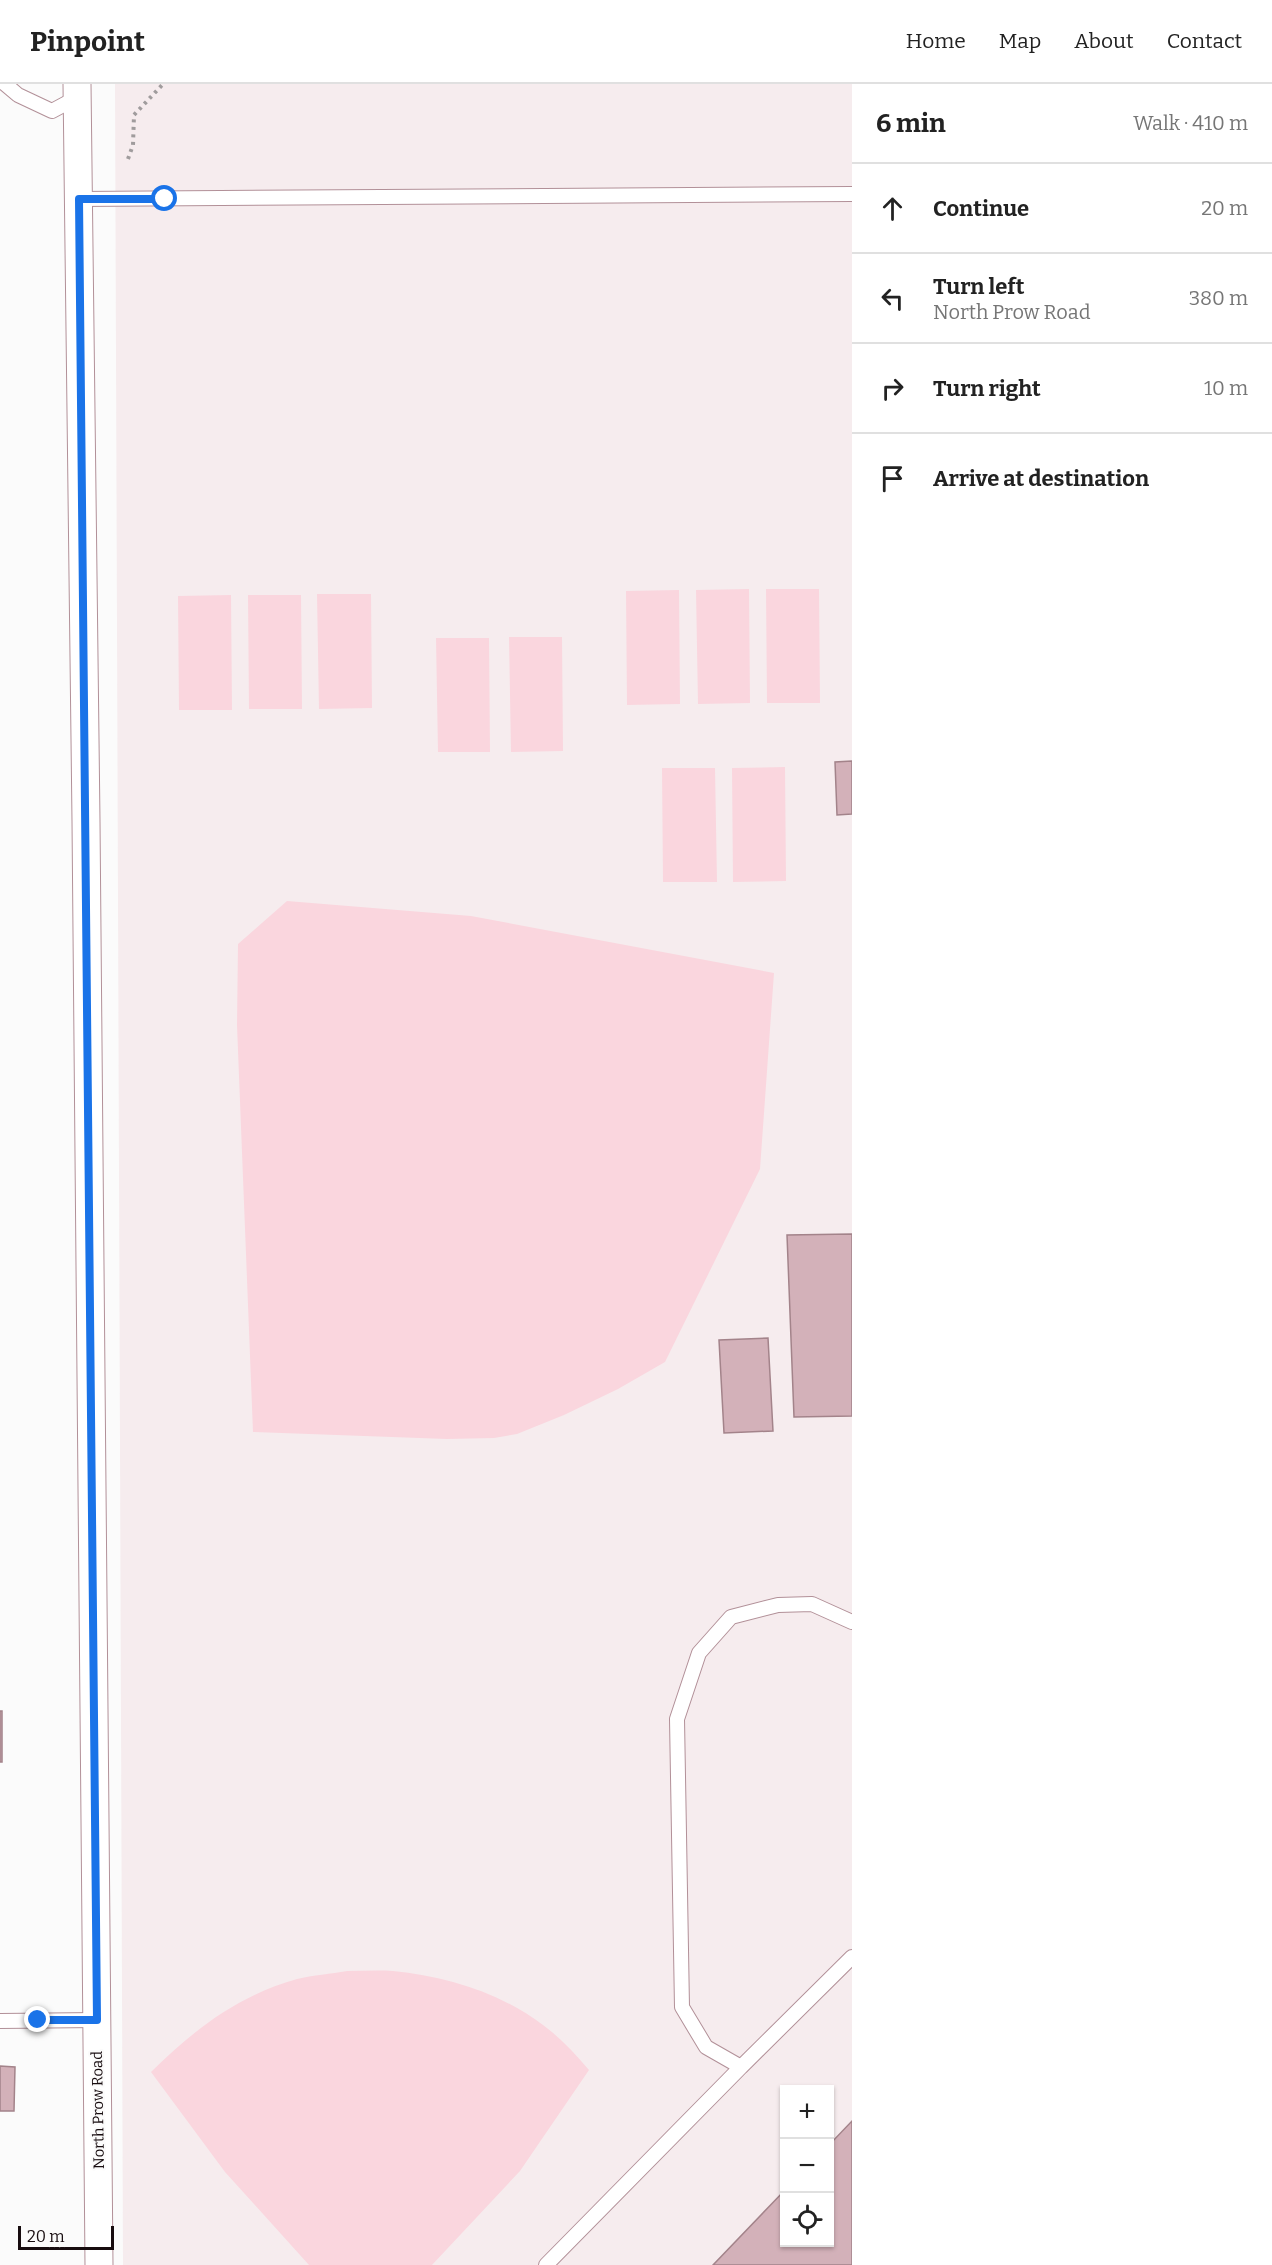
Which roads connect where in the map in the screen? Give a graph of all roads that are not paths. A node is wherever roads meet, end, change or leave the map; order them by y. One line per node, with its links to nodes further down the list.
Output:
1 (4, 84): 2 (lane)
2 (77, 91): 4 (street, North Prow Road)
3 (852, 194): 4 (lane)
4 (79, 199): 7 (street, North Prow Road)
5 (852, 1622): 9 (lane)
6 (852, 1957): 9 (lane)
7 (97, 2020): 8 (lane); 10 (street, North Prow Road)
8 (0, 2021)
9 (741, 2067): 11 (lane)
10 (99, 2265)
11 (546, 2265)

